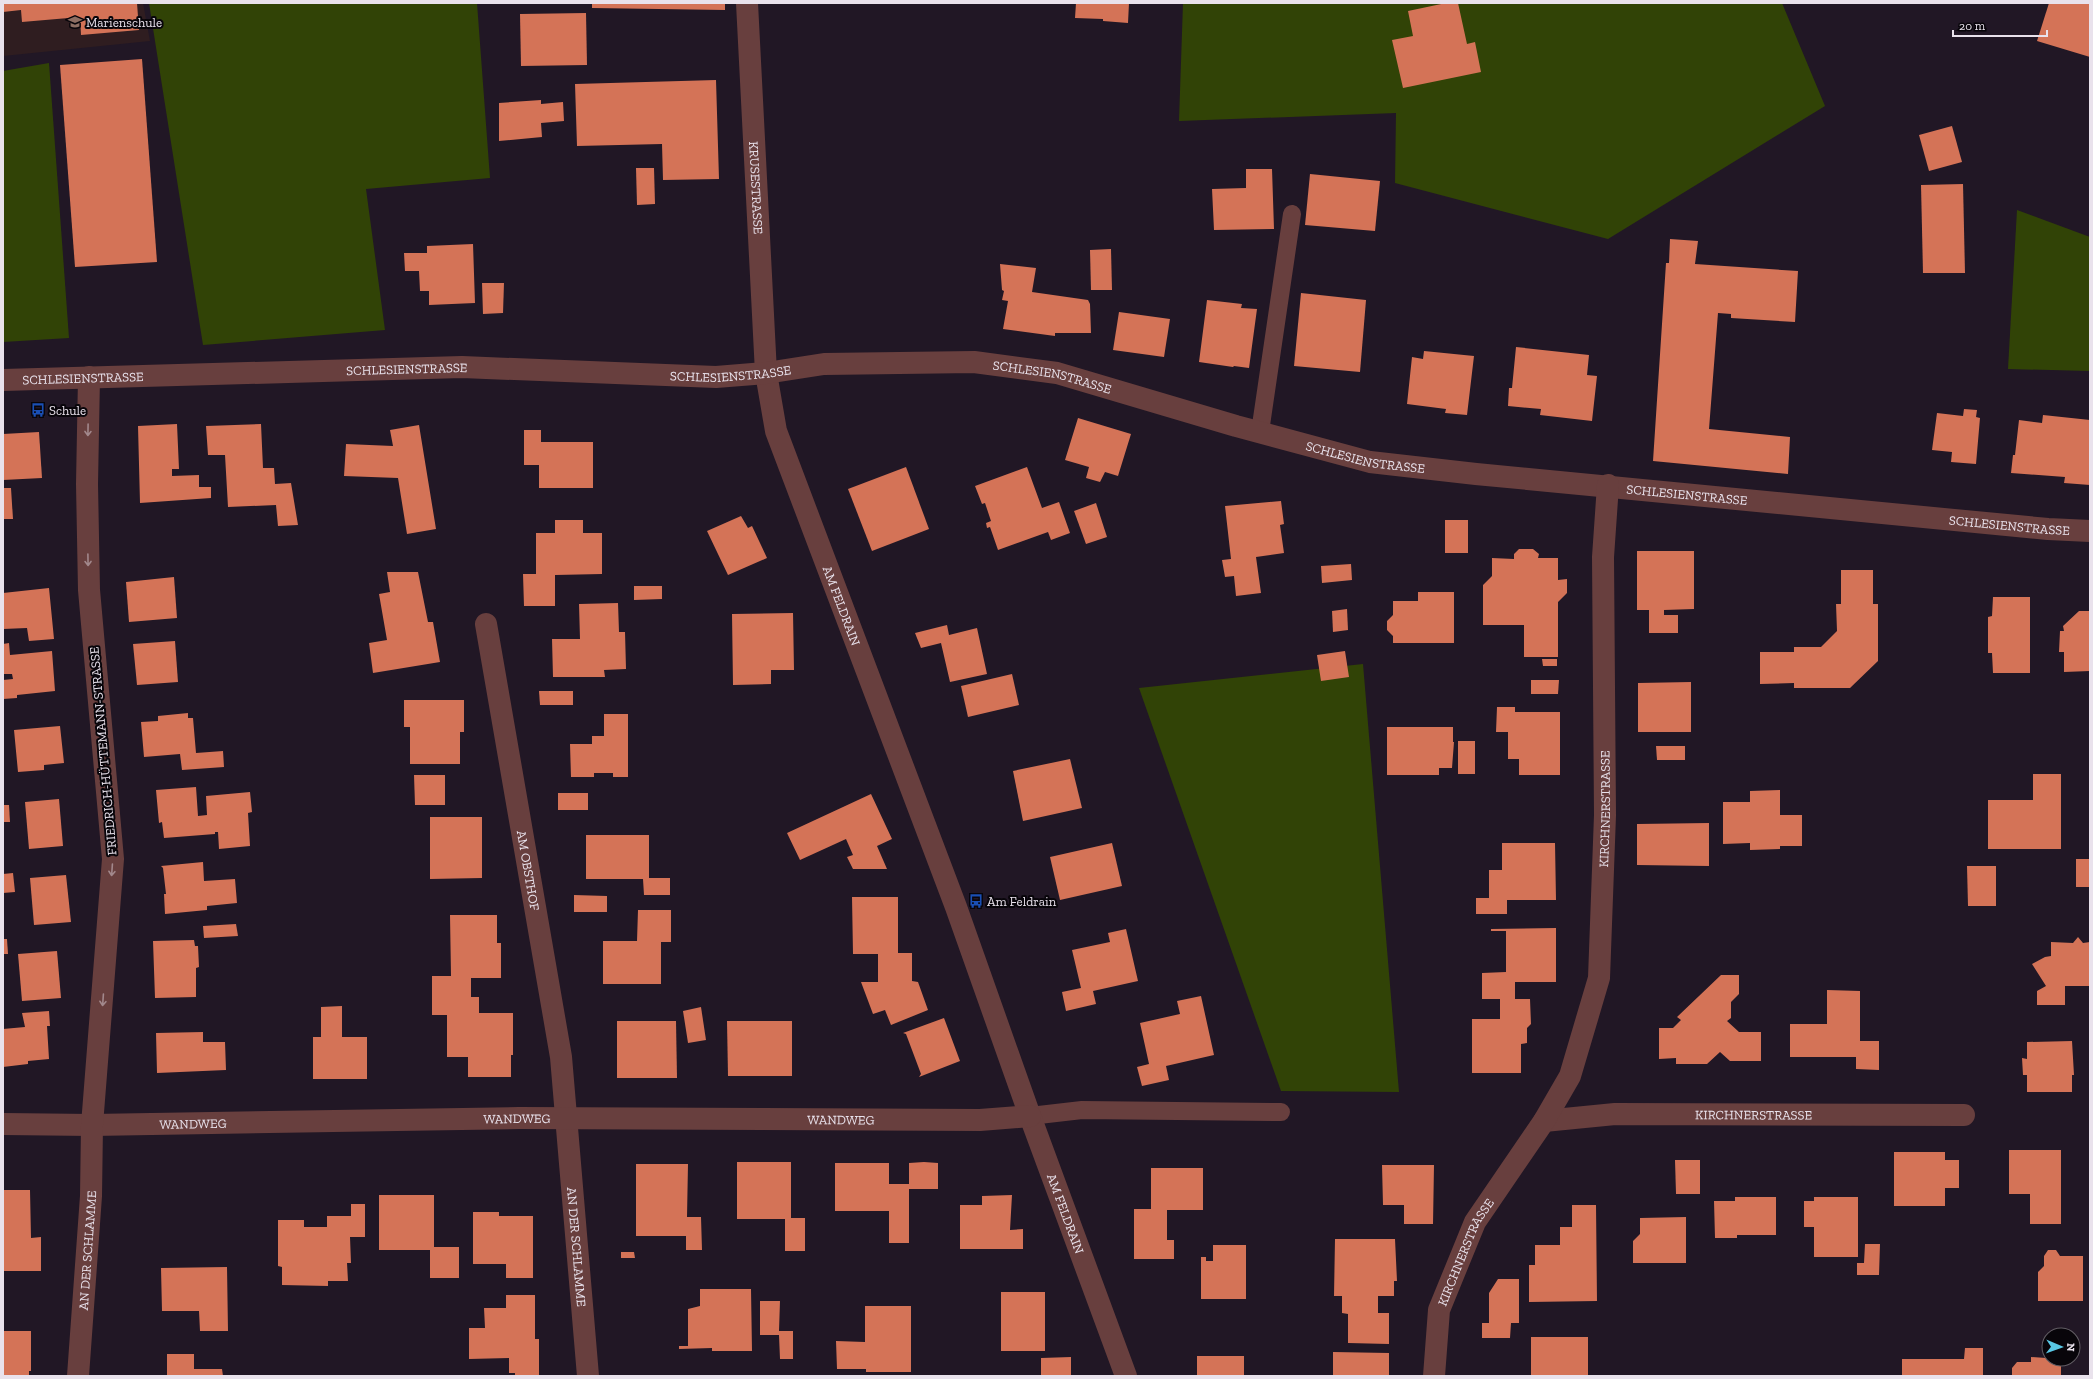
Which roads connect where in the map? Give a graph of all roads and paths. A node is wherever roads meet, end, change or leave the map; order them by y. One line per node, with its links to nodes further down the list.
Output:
1 (747, 3): 3 (street, KRUSESTRASSE)
2 (1292, 214): 6 (lane)
3 (766, 373): 4 (street, SCHLESIENSTRASSE); 6 (street, SCHLESIENSTRASSE); 12 (street, AM FELDRAIN)
4 (89, 377): 5 (street, SCHLESIENSTRASSE); 16 (street, FRIEDRICH-HÜTTEMANN-STRASSE, one-way to 16)
5 (3, 380)
6 (1260, 432): 7 (street, SCHLESIENSTRASSE)
7 (1608, 485): 8 (street, SCHLESIENSTRASSE); 14 (street, KIRCHNERSTRASSE)
8 (2090, 531)
9 (486, 624): 13 (street, AM OBSTHOF)
10 (1281, 1112): 12 (lane)
11 (1964, 1115): 14 (street, KIRCHNERSTRASSE)
12 (1030, 1116): 13 (street, WANDWEG); 19 (street, AM FELDRAIN)
13 (567, 1118): 16 (street, WANDWEG); 18 (street, AN DER SCHLAMME)
14 (1544, 1121): 20 (street, KIRCHNERSTRASSE)
15 (3, 1124): 16 (street, WANDWEG)
16 (92, 1125): 17 (street, AN DER SCHLAMME)
17 (78, 1376)
18 (588, 1376)
19 (1126, 1376)
20 (1434, 1376)

